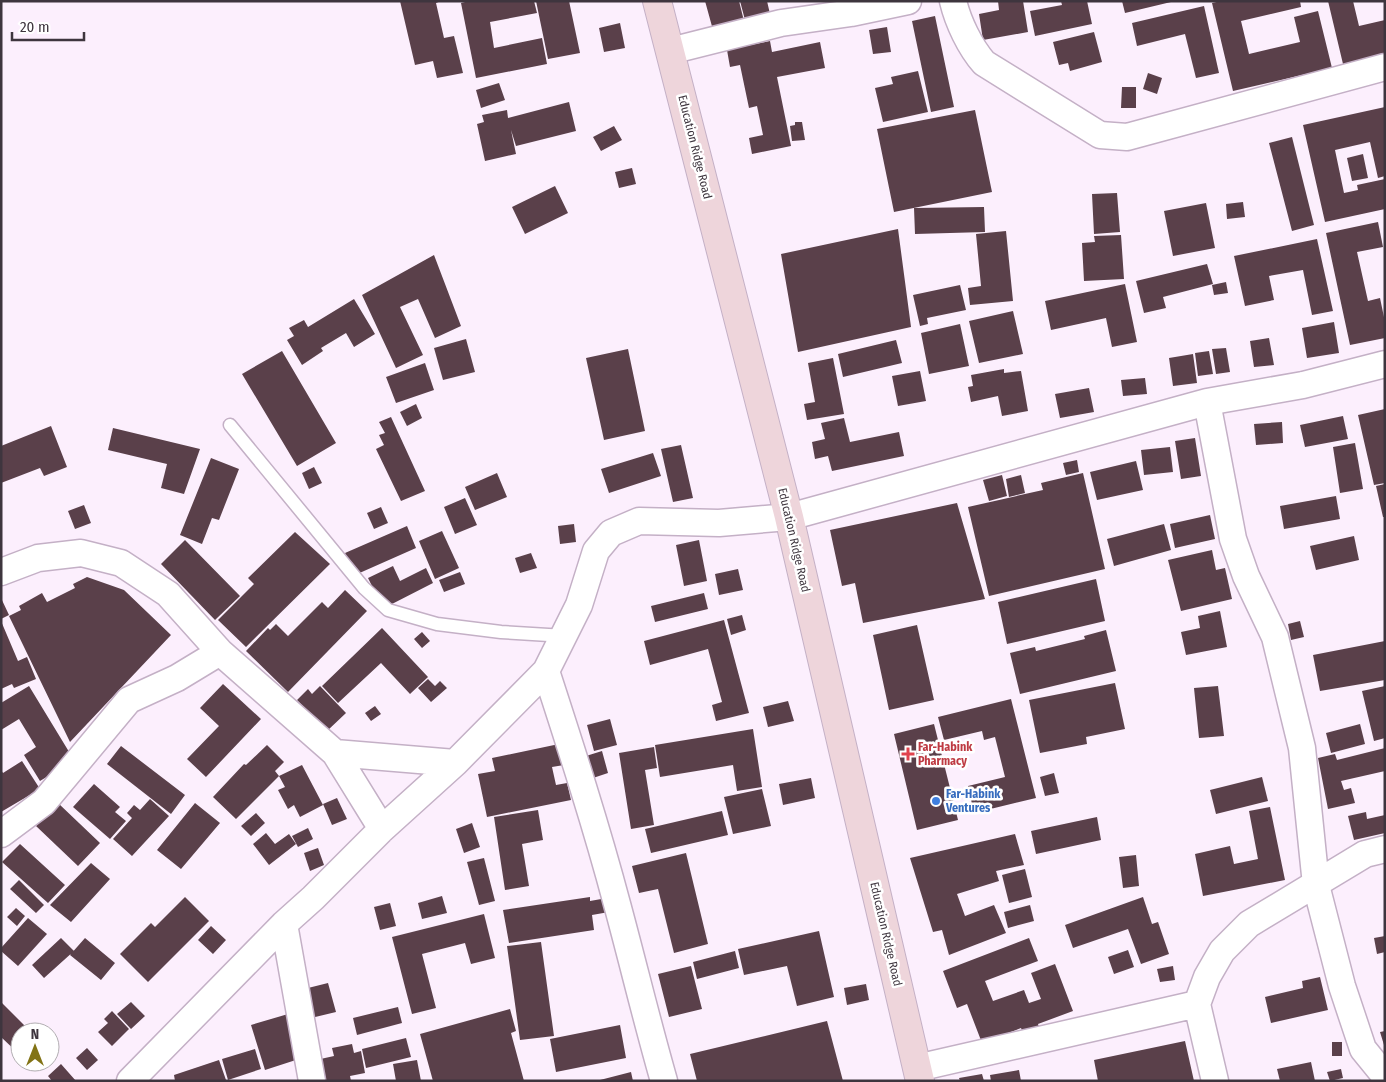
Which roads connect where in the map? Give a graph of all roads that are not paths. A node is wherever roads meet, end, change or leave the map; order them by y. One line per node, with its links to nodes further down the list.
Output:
1 (658, 1): 4 (main road, Education Ridge Road)
2 (908, 1): 4 (street)
3 (953, 1): 5 (street)
4 (670, 51): 9 (main road, Education Ridge Road)
5 (1385, 67)
6 (1385, 364): 7 (street)
7 (1207, 402): 9 (street); 19 (street)
8 (230, 425): 11 (lane)
9 (789, 517): 11 (street); 22 (main road, Education Ridge Road)
10 (1, 572): 12 (street)
11 (565, 636): 13 (street)
12 (220, 652): 14 (street); 17 (street)
13 (546, 671): 15 (street); 26 (street)
14 (335, 753): 15 (street); 16 (street)
15 (455, 763): 16 (street)
16 (382, 829): 20 (street)
17 (1, 834)
18 (1385, 849): 19 (street)
19 (1316, 885): 21 (street); 23 (street)
20 (284, 924): 24 (street); 25 (street)
21 (1198, 1004): 22 (street); 27 (street)
22 (918, 1075)
23 (1385, 1076)
24 (130, 1081)
25 (312, 1081)
26 (664, 1081)
27 (1215, 1081)

